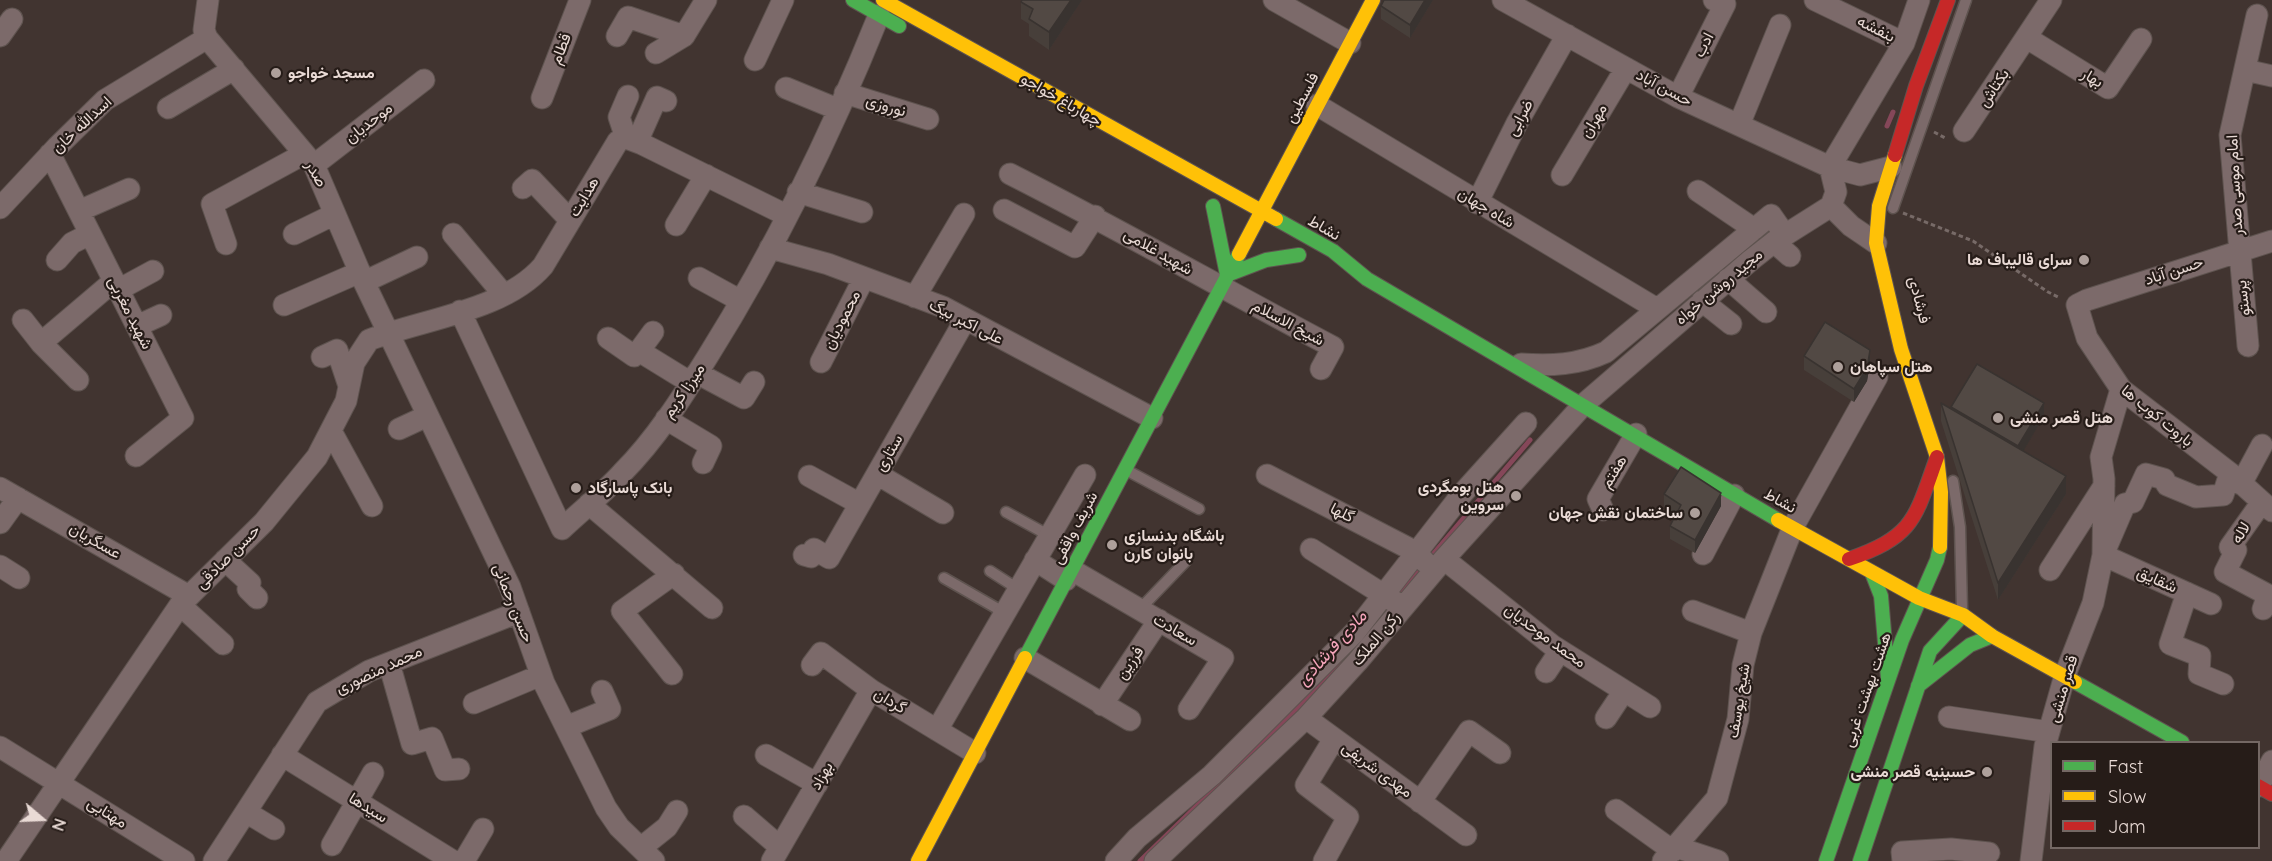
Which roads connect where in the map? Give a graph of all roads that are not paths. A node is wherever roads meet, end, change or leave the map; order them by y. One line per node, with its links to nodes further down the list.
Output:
1 (208, 0): 22 (street)
2 (580, 0): 37 (street, قطام)
3 (706, 0): 21 (street)
4 (783, 0): 28 (street)
5 (853, 0): 15 (main road, چهارباغ خواجو)
6 (1274, 0): 25 (street)
7 (1371, 0): 25 (main road, فلسطین)
8 (1503, 0): 19 (street, حسن آباد)
9 (1714, 0): 36 (street, ادب)
10 (1815, 0): 26 (street, بنفشه)
11 (1919, 0): 26 (street)
12 (1948, 0): 49 (main road, فرشادی)
13 (1966, 0): 68 (lane)
14 (2051, 0): 23 (street, بکتاش)
15 (881, 7): 18 (main road, چهارباغ خواجو); 39 (street, میرزا کریم); 62 (main road, چهارباغ خواجو)
16 (2258, 15): 31 (street, امام موسی صدر)
17 (1780, 25): 43 (street)
18 (910, 32)
19 (1567, 35): 29 (street, حسن آباد); 57 (street, ضرابی)
20 (617, 36): 21 (street)
21 (684, 36): 27 (street)
22 (207, 38): 30 (street, صدر); 46 (street, اسدالله خان)
23 (2027, 38): 24 (street, بهار); 44 (street, بکتاش)
24 (2141, 39)
25 (1349, 42): 40 (main road, فلسطین); 62 (lane)
26 (1904, 43): 48 (street)
27 (656, 53)
28 (755, 60)
29 (1626, 68): 36 (street, حسن آباد); 52 (street, مهران)
30 (234, 69): 41 (street); 47 (street, صدر)
31 (2245, 70): 32 (street); 81 (street, امام موسی صدر)
32 (2272, 76)
33 (424, 80): 47 (street, موحدیان)
34 (786, 88): 39 (street, نوروزی)
35 (628, 96): 45 (street)
36 (1678, 97): 43 (street, حسن آباد)
37 (542, 98)
38 (666, 101): 45 (street, هدایت)
39 (841, 101): 42 (street, نوروزی); 56 (street, میرزا کریم)
40 (1317, 105): 57 (street, شاه جهان); 62 (main road, فلسطین)
41 (168, 108)
42 (928, 119)
43 (1739, 125): 48 (street, حسن آباد)
44 (1964, 131)
45 (632, 140): 51 (street); 72 (street, هدایت)
46 (50, 154): 59 (street, اسدالله خان); 61 (street, شهید مغربی)
47 (309, 160): 64 (street, صدر); 78 (street, موحدیان)
48 (1830, 167): 49 (street, حسن آباد); 58 (street)
49 (1891, 167): 79 (main road, فرشادی)
50 (1010, 174): 67 (street, شهید غلامی)
51 (706, 175): 66 (street); 70 (street)
52 (1562, 175)
53 (523, 188): 72 (street)
54 (129, 189): 61 (street)
55 (1698, 191): 71 (street)
56 (798, 192): 63 (street); 66 (street, میرزا کریم)
57 (1477, 203): 102 (street, شاه جهان)
58 (1831, 206): 76 (street, مجید روشن خواه); 79 (street)
59 (0, 208)
60 (1004, 210): 67 (street)
61 (79, 211): 73 (street, شهید مغربی)
62 (1260, 211): 69 (main road, شریف واقفی); 92 (main road, نشاط)
63 (862, 212)
64 (335, 214): 74 (street); 89 (street, صدر)
65 (964, 214): 97 (street)
66 (786, 215): 80 (street, میرزا کریم)
67 (1095, 216): 94 (street, شهید غلامی)
68 (1891, 216)
69 (1242, 223): 82 (main road); 94 (main road, شریف واقفی); 94 (main road)
70 (676, 225)
71 (1754, 229): 76 (street, مجید روشن خواه); 102 (street, مجید روشن خواه)
72 (569, 231): 96 (street, هدایت)
73 (90, 234): 85 (street); 95 (street, شهید مغربی)
74 (294, 234)
75 (453, 234): 96 (street)
76 (1780, 238): 83 (street); 93 (street, مجید روشن خواه)
77 (2272, 241): 81 (street, حسن آباد)
78 (226, 244)
79 (1883, 246): 106 (lane, فرشادی); 138 (main road, فرشادی)
80 (770, 249): 91 (street, علی اکبر بیگ); 98 (street, میرزا کریم)
81 (2238, 250): 101 (street, حسن آباد); 115 (street, پرستو)
82 (1299, 255): 86 (main road); 94 (main road)
83 (1791, 256)
84 (417, 257): 89 (street)
85 (57, 260)
86 (1315, 263)
87 (1334, 270): 92 (main road, نشاط)
88 (153, 271): 95 (street)
89 (362, 277): 100 (street); 112 (street, صدر)
90 (699, 278): 98 (street)
91 (864, 278): 97 (street, علی اکبر بیگ); 118 (street, محمودیان)
92 (1367, 279): 119 (main road, نشاط)
93 (1728, 279): 99 (street, مجید روشن خواه); 104 (street)
94 (1224, 281): 120 (street, شیخ الاسلام); 130 (main road, شریف واقفی)
95 (116, 285): 109 (street, شهید مغربی); 114 (street)
96 (504, 295): 103 (street, هدایت)
97 (915, 297): 107 (street, علی اکبر بیگ)
98 (741, 301): 122 (street, میرزا کریم)
99 (1702, 301): 108 (street); 128 (street, مجید روشن خواه)
100 (284, 305)
101 (2077, 306): 127 (street, باروت کوب ها)
102 (1657, 309): 119 (street, مجید روشن خواه)
103 (460, 311): 112 (street, هدایت); 149 (street, میرزا کریم)
104 (1766, 312)
105 (161, 315): 109 (street)
106 (1905, 315)
107 (965, 320): 130 (street, علی اکبر بیگ); 141 (street, ستاری)
108 (1731, 324)
109 (137, 326): 137 (street, شهید مغربی)
110 (21, 328): 114 (street)
111 (653, 332): 116 (street)
112 (388, 333): 126 (street, حسن صادقی); 129 (street, حسن رحمانی)
113 (608, 338): 116 (street)
114 (41, 344): 124 (street)
115 (2248, 346)
116 (639, 351): 122 (street)
117 (322, 357): 126 (street)
118 (821, 362)
119 (1517, 364): 128 (main road, نشاط)
120 (1321, 369)
121 (1877, 377): 158 (street)
122 (694, 378): 125 (street); 131 (street, میرزا کریم)
123 (1924, 379): 192 (lane)
124 (78, 380)
125 (754, 382)
126 (349, 387): 134 (street, حسن صادقی)
127 (2121, 389): 145 (street, باروت کوب ها); 146 (street, قصر منشی)
128 (1584, 404): 135 (main road, نشاط); 169 (street, رکن الملک)
129 (427, 416): 133 (street); 190 (street, حسن رحمانی)
130 (1152, 418): 140 (main road, شریف واقفی)
131 (666, 419): 139 (street); 149 (street, میرزا کریم)
132 (1526, 423): 161 (street, رکن الملک)
133 (399, 429)
134 (331, 430): 151 (street); 166 (street, حسن صادقی)
135 (1636, 434): 148 (main road, نشاط); 154 (street, هفتم)
136 (2262, 445): 145 (street)
137 (136, 456)
138 (1937, 457): 165 (main road); 182 (main road, فرشادی)
139 (703, 463)
140 (1124, 470): 153 (lane); 175 (main road, شریف واقفی)
141 (877, 474): 150 (street, ستاری); 156 (street)
142 (1085, 475): 159 (street)
143 (1267, 475): 161 (street, گلها)
144 (809, 476): 150 (street)
145 (2236, 478): 152 (street, باروت کوب ها); 164 (street, قصر منشی)
146 (2104, 486): 164 (street, قصر منشی); 171 (street)
147 (9, 493): 157 (street); 183 (street, عسگریان)
148 (1734, 495): 158 (main road, نشاط); 162 (street)
149 (589, 504): 174 (street)
150 (860, 504): 163 (street, ستاری)
151 (372, 506)
152 (2267, 506): 188 (street, لاله)
153 (1199, 509)
154 (1603, 510)
155 (1006, 512): 159 (lane)
156 (943, 513)
157 (0, 523)
158 (1793, 527): 165 (main road, نشاط); 194 (street, شیخ یوسف)
159 (1050, 536): 167 (street)
160 (1311, 549): 180 (street)
161 (1416, 552): 169 (street, محمد موحدیان); 180 (street, رکن الملک)
162 (1702, 554)
163 (804, 555)
164 (2103, 555): 179 (street, شقایق); 208 (street, قصر منشی)
165 (1849, 559): 173 (main road, نشاط)
166 (225, 560): 181 (street); 183 (street, حسن صادقی)
167 (1035, 560): 175 (street); 178 (street)
168 (1186, 561): 187 (lane)
169 (1438, 565): 185 (street, رکن الملک); 198 (street, محمد موحدیان)
170 (0, 566): 176 (street)
171 (2050, 570)
172 (990, 572): 178 (lane)
173 (1872, 573): 182 (main road, نشاط); 209 (main road)
174 (674, 574): 186 (street); 206 (street)
175 (1069, 575): 187 (street, سعادت); 201 (main road, شریف واقفی)
176 (19, 578)
177 (944, 578): 191 (lane)
178 (1018, 589): 191 (street)
179 (2187, 593): 184 (street, شقایق); 210 (street)
180 (1384, 594): 185 (street); 200 (street, رکن الملک)
181 (257, 598)
182 (1919, 598): 192 (main road, نشاط); 196 (main road, هشت بهشت غربی)
183 (185, 600): 197 (street, عسگریان); 237 (street, حسن صادقی)
184 (2211, 604)
185 (1403, 607): 204 (street, رکن الملک)
186 (712, 608)
187 (1140, 609): 193 (street, سعادت)
188 (2263, 609)
189 (1693, 611): 194 (street)
190 (519, 612): 202 (street, محمد منصوری); 207 (street, حسن رحمانی)
191 (1005, 613): 224 (street)
192 (1962, 615): 195 (main road, نشاط); 199 (main road)
193 (1159, 620): 216 (street, فرزین); 218 (street, سعادت)
194 (1751, 633): 251 (street, شیخ یوسف)
195 (1992, 636): 208 (main road, نشاط); 211 (main road)
196 (1902, 640): 199 (main road); 209 (main road, هشت بهشت غربی)
197 (223, 644)
198 (1560, 651): 205 (street); 214 (street, محمد موحدیان)
199 (1930, 651): 211 (main road)
200 (1335, 653): 204 (street); 263 (street, رکن الملک)
201 (1025, 658): 216 (street); 229 (main road, شریف واقفی)
202 (389, 663): 231 (street, محمد منصوری); 234 (street)
203 (812, 665): 212 (street, گردان)
204 (1350, 670): 220 (street, رکن الملک)
205 (1546, 672)
206 (672, 674)
207 (541, 675): 215 (street); 223 (street, حسن رحمانی)
208 (2065, 675): 225 (street, قصر منشی); 227 (main road, نشاط)
209 (1888, 679): 266 (main road, هشت بهشت غربی)
210 (2223, 684)
211 (1918, 686): 249 (main road)
212 (871, 690): 224 (street, گردان); 238 (street, بهزاد)
213 (602, 691): 223 (street)
214 (1624, 691): 217 (street, محمد موحدیان); 221 (street)
215 (474, 703)
216 (1102, 705): 222 (street)
217 (1650, 707)
218 (1189, 710)
219 (1950, 717): 225 (street)
220 (1306, 718): 226 (street, مهدی شریفی); 256 (street, رکن الملک)
221 (1606, 718)
222 (1130, 720)
223 (567, 727): 253 (street, حسن رحمانی)
224 (937, 730): 229 (street, گردان)
225 (2049, 732): 236 (street, قصر منشی)
226 (1334, 739): 241 (street, مهدی شریفی); 264 (street, مهدی شریفی)
227 (2180, 741)
228 (0, 747): 237 (street, مهتابی)
229 (975, 753): 262 (main road, شریف واقفی)
230 (1500, 753): 241 (street, مهدی شریفی)
231 (282, 754): 240 (street, سیدها); 244 (street, محمد منصوری)
232 (766, 755): 238 (street)
233 (2272, 761): 239 (street)
234 (459, 769)
235 (373, 773): 240 (street)
236 (2046, 781): 268 (street, قصر منشی)
237 (58, 782): 257 (street, حسن صادقی); 258 (street, مهتابی)
238 (817, 784): 254 (street, بهزاد)
239 (2260, 784)
240 (358, 802): 250 (street); 260 (street, سیدها)
241 (1420, 802): 248 (street, مهدی شریفی)
242 (677, 810): 253 (street)
243 (1616, 810): 251 (street)
244 (246, 812): 246 (street); 259 (street, محمد منصوری)
245 (744, 816): 254 (street)
246 (274, 829)
247 (483, 829): 261 (street)
248 (1466, 835)
249 (1867, 840): 255 (street); 267 (main road)
250 (332, 845)
251 (1671, 853): 265 (street)
252 (1989, 853): 255 (street)
253 (648, 854)
254 (776, 854)
255 (1903, 856)
256 (1163, 859)
257 (6, 861)
258 (184, 861)
259 (214, 861)
260 (453, 861)
261 (464, 861)
262 (918, 861)
263 (1116, 861)
264 (1324, 861)
265 (1718, 861)
266 (1826, 861)
267 (1860, 861)
268 (2031, 861)

